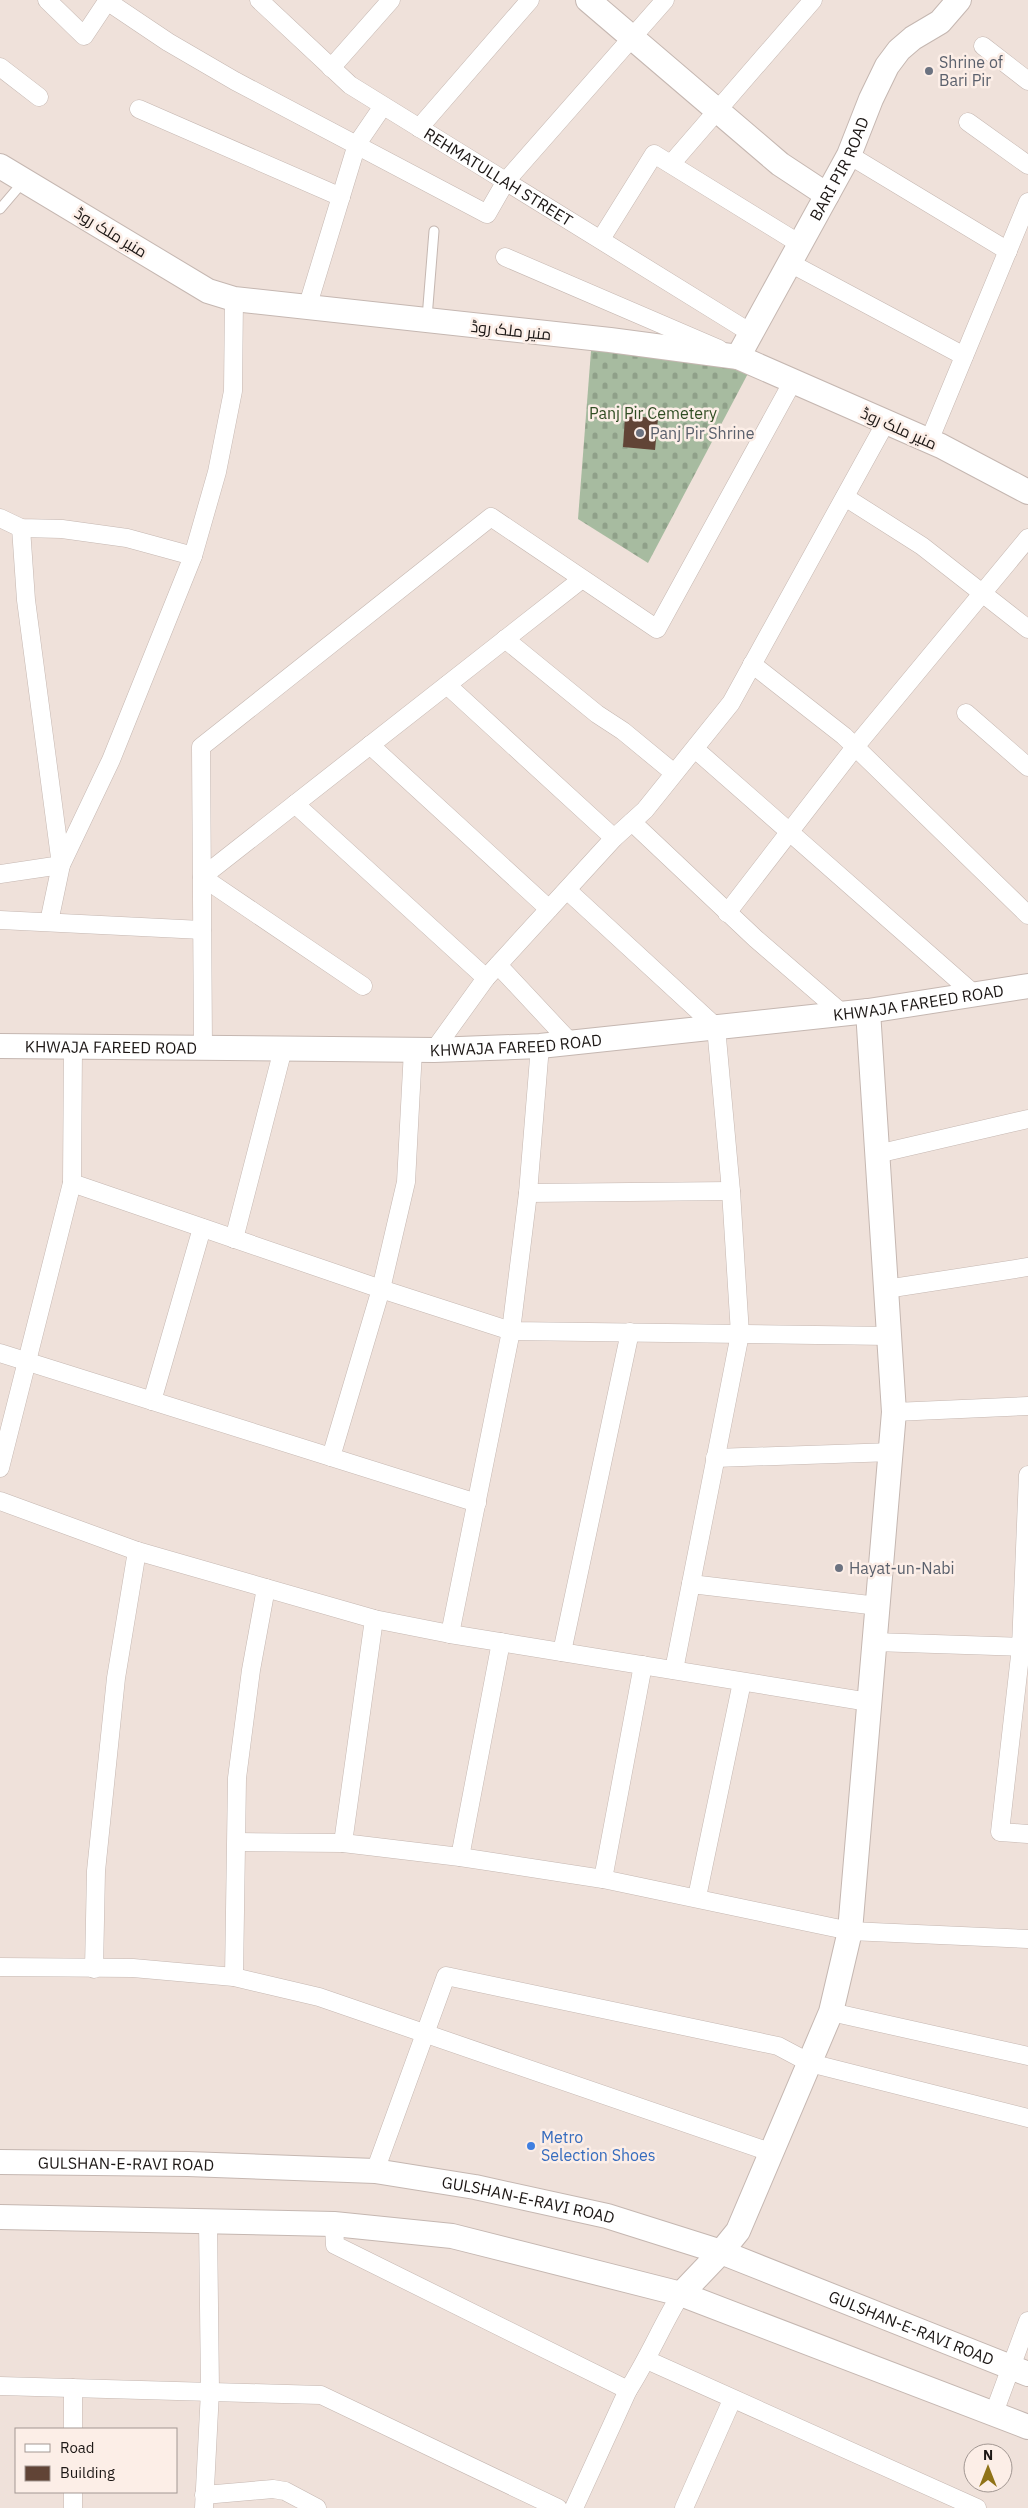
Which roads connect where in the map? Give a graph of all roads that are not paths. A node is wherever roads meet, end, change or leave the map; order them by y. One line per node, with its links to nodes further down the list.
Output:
1 (47, 0): 2 (street)
2 (108, 0): 21 (street)
3 (259, 0): 13 (street, REHMATULLAH STREET)
4 (391, 0): 13 (street)
5 (530, 0): 20 (street)
6 (588, 0): 10 (street)
7 (665, 0): 10 (street)
8 (813, 0): 18 (street)
9 (959, 0): 22 (street, BARI PIR ROAD)
10 (632, 37): 18 (street); 26 (street)
11 (983, 46): 14 (street)
12 (0, 67): 15 (street)
13 (331, 68): 16 (street, REHMATULLAH STREET)
14 (1028, 81)
15 (39, 97)
16 (383, 106): 20 (street, REHMATULLAH STREET); 21 (street)
17 (139, 110): 29 (street)
18 (717, 110): 23 (street); 28 (street)
19 (968, 122): 24 (street)
20 (419, 128): 26 (street, REHMATULLAH STREET)
21 (357, 144): 26 (street); 29 (street)
22 (849, 155): 28 (street, BARI PIR ROAD); 34 (street)
23 (671, 164): 33 (street); 35 (street)
24 (1028, 165)
25 (0, 166): 27 (street, منیر ملک روڈ)
26 (506, 181): 33 (street, REHMATULLAH STREET)
27 (23, 182): 31 (lane); 37 (street, منیر ملک روڈ)
28 (827, 195): 35 (street, BARI PIR ROAD)
29 (341, 197): 38 (street)
30 (1028, 202): 34 (street)
31 (0, 209)
32 (434, 231): 39 (lane)
33 (601, 239): 40 (street, REHMATULLAH STREET)
34 (1008, 251): 41 (street)
35 (795, 253): 40 (street, BARI PIR ROAD); 41 (street)
36 (504, 257): 42 (street)
37 (234, 299): 38 (street, منیر ملک روڈ); 51 (street)
38 (307, 308): 39 (street, منیر ملک روڈ)
39 (427, 321): 42 (street, منیر ملک روڈ)
40 (751, 334): 42 (street, BARI PIR ROAD)
41 (964, 356): 45 (street)
42 (738, 357): 43 (street, منیر ملک روڈ)
43 (793, 381): 44 (street, منیر ملک روڈ); 52 (street)
44 (886, 422): 45 (street, منیر ملک روڈ); 47 (street)
45 (929, 441): 46 (street, منیر ملک روڈ)
46 (1028, 492)
47 (845, 496): 53 (street); 56 (street)
48 (0, 518): 49 (street)
49 (21, 528): 51 (street); 68 (street)
50 (1028, 538): 53 (street)
51 (193, 556): 68 (street)
52 (582, 579): 55 (street); 70 (street)
53 (982, 593): 54 (street); 60 (street)
54 (1028, 629)
55 (505, 639): 57 (street); 63 (street)
56 (752, 664): 60 (street); 61 (street)
57 (447, 684): 59 (street); 67 (street)
58 (966, 713): 62 (street)
59 (370, 745): 64 (street); 72 (street)
60 (855, 747): 66 (street); 74 (street)
61 (695, 749): 63 (street); 66 (street)
62 (1028, 767)
63 (674, 773): 65 (street)
64 (295, 804): 70 (street); 78 (street)
65 (632, 822): 67 (street); 73 (street)
66 (791, 833): 73 (street); 81 (street)
67 (614, 838): 71 (street)
68 (61, 865): 69 (street); 76 (street)
69 (0, 874)
70 (202, 877): 77 (street); 79 (street)
71 (567, 890): 72 (street); 84 (street)
72 (549, 909): 78 (street)
73 (727, 912): 83 (street)
74 (1028, 915)
75 (0, 920): 76 (street)
76 (48, 922): 77 (street)
77 (202, 930): 89 (street)
78 (492, 971): 85 (street); 91 (street)
79 (363, 986)
80 (1028, 986): 81 (street, KHWAJA FAREED ROAD)
81 (974, 994): 82 (street, KHWAJA FAREED ROAD)
82 (868, 1011): 83 (street, KHWAJA FAREED ROAD); 93 (street)
83 (843, 1014): 84 (street, KHWAJA FAREED ROAD)
84 (716, 1027): 85 (street, KHWAJA FAREED ROAD); 95 (street)
85 (570, 1042): 87 (street, KHWAJA FAREED ROAD)
86 (0, 1046): 88 (street, KHWAJA FAREED ROAD)
87 (540, 1046): 91 (street, KHWAJA FAREED ROAD); 96 (street)
88 (73, 1047): 89 (street, KHWAJA FAREED ROAD); 94 (street)
89 (203, 1048): 90 (street, KHWAJA FAREED ROAD)
90 (283, 1049): 91 (street, KHWAJA FAREED ROAD); 98 (street)
91 (423, 1050): 100 (street)
92 (1028, 1119): 93 (street)
93 (877, 1154): 101 (street)
94 (72, 1183): 97 (street); 107 (street)
95 (731, 1191): 96 (street); 104 (street)
96 (528, 1193): 102 (street)
97 (202, 1228): 98 (street); 108 (street)
98 (234, 1239): 100 (street)
99 (1028, 1267): 101 (street)
100 (381, 1289): 102 (street); 112 (street)
101 (886, 1289): 105 (street)
102 (511, 1330): 103 (street); 117 (street)
103 (630, 1332): 104 (street); 128 (street)
104 (740, 1334): 105 (street); 113 (street)
105 (889, 1336): 110 (street)
106 (0, 1353): 107 (street)
107 (28, 1362): 108 (street); 114 (street)
108 (152, 1401): 112 (street)
109 (1028, 1406): 110 (street)
110 (894, 1412): 111 (street)
111 (893, 1452): 113 (street); 122 (street)
112 (331, 1457): 117 (street)
113 (715, 1458): 120 (street)
114 (0, 1468)
115 (1028, 1475): 118 (street)
116 (0, 1501): 119 (street)
117 (477, 1503): 124 (street)
118 (1027, 1542): 127 (street)
119 (138, 1551): 121 (street); 142 (street)
120 (691, 1584): 122 (street); 130 (street)
121 (266, 1588): 123 (street); 134 (street)
122 (878, 1606): 126 (street)
123 (374, 1619): 124 (street); 135 (street)
124 (450, 1634): 125 (street)
125 (501, 1642): 128 (street); 136 (street)
126 (874, 1642): 127 (street); 132 (street)
127 (1025, 1647): 133 (street)
128 (562, 1652): 129 (street)
129 (643, 1665): 130 (street); 137 (street)
130 (674, 1670): 131 (street)
131 (742, 1682): 132 (street); 138 (street)
132 (869, 1702): 139 (street)
133 (1028, 1834)
134 (237, 1842): 135 (street); 143 (street)
135 (343, 1843): 136 (street)
136 (460, 1857): 137 (street)
137 (602, 1879): 138 (street)
138 (697, 1897): 139 (street)
139 (850, 1931): 140 (street); 144 (street)
140 (1028, 1939)
141 (0, 1967): 142 (street)
142 (94, 1969): 143 (street)
143 (234, 1977): 145 (street)
144 (831, 2012): 146 (street); 147 (street)
145 (426, 2034): 147 (street); 149 (street); 151 (street)
146 (1028, 2056)
147 (810, 2063): 148 (street); 149 (street)
148 (1028, 2118)
149 (770, 2152): 155 (street)
150 (0, 2162): 151 (street, GULSHAN-E-RAVI ROAD)
151 (375, 2171): 155 (street, GULSHAN-E-RAVI ROAD)
152 (0, 2217): 153 (street)
153 (208, 2221): 154 (street); 163 (street)
154 (334, 2224): 156 (street); 162 (street)
155 (721, 2252): 156 (street); 159 (street, GULSHAN-E-RAVI ROAD)
156 (681, 2294): 158 (street); 165 (street)
157 (1028, 2321): 159 (street)
158 (647, 2360): 162 (street); 164 (street)
159 (1019, 2370): 165 (street)
160 (0, 2386): 161 (street)
161 (73, 2388): 163 (street); 167 (street)
162 (628, 2390): 173 (street)
163 (210, 2391): 169 (street); 172 (street)
164 (732, 2400): 174 (street); 175 (street)
165 (994, 2413): 166 (street)
166 (1028, 2427)
167 (73, 2428)
168 (73, 2493): 170 (street)
169 (204, 2501): 171 (street)
170 (73, 2508)
171 (316, 2508)
172 (558, 2508)
173 (574, 2508)
174 (684, 2508)
175 (977, 2508)

